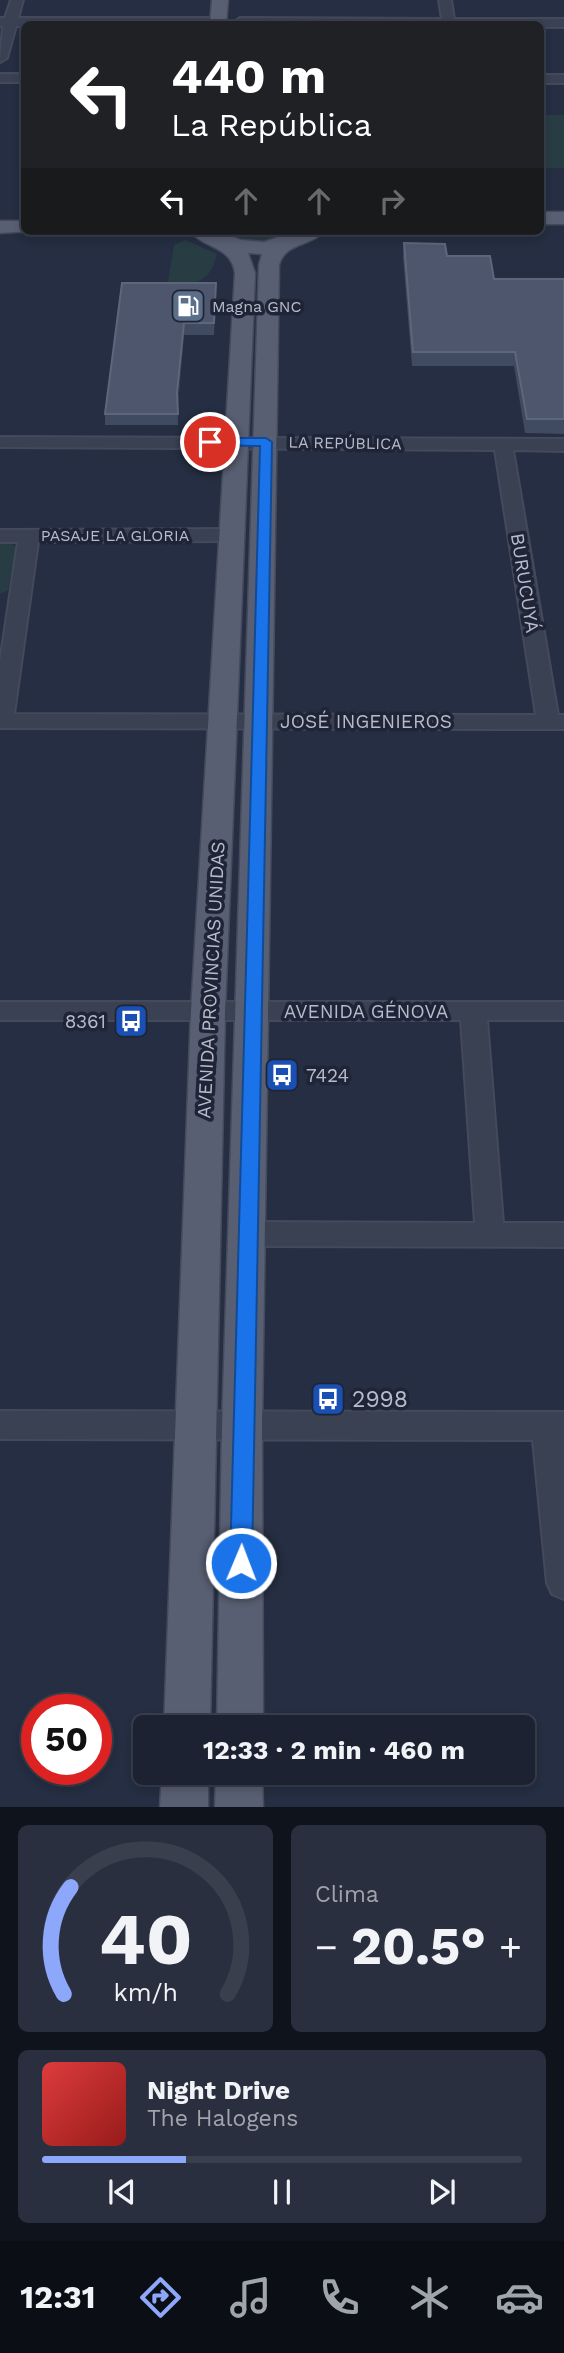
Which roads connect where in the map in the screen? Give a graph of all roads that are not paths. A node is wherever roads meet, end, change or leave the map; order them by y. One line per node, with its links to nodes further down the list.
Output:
1 (17, 0): 8 (street)
2 (220, 0): 5 (main road)
3 (242, 0): 6 (main road)
4 (445, 0): 7 (street)
5 (218, 21)
6 (240, 21)
7 (449, 21)
8 (5, 22): 11 (street)
9 (544, 23): 10 (street)
10 (564, 23)
11 (0, 58)
12 (0, 78): 13 (street)
13 (21, 78)
14 (544, 79): 15 (street)
15 (564, 79)
16 (544, 218): 17 (main road)
17 (564, 218)
18 (0, 227): 19 (main road)
19 (21, 227)
20 (544, 228): 21 (main road)
21 (564, 228)
22 (209, 235): 23 (main road); 25 (main road, AVENIDA PROVINCIAS UNIDAS)
23 (289, 239): 26 (main road, AVENIDA PROVINCIAS UNIDAS)
24 (0, 442): 25 (street, LA REPÚBLICA)
25 (236, 442): 26 (street, LA REPÚBLICA); 29 (main road, AVENIDA PROVINCIAS UNIDAS)
26 (266, 442): 27 (street, LA REPÚBLICA); 35 (main road, AVENIDA PROVINCIAS UNIDAS)
27 (503, 444): 28 (street, LA REPÚBLICA); 36 (street, BURUCUYÁ)
28 (564, 444)
29 (231, 535): 31 (street, PASAJE LA GLORIA); 33 (main road, AVENIDA PROVINCIAS UNIDAS)
30 (0, 536): 31 (street, PASAJE LA GLORIA)
31 (29, 536): 32 (street)
32 (9, 603): 34 (street)
33 (224, 720): 34 (street, JOSÉ INGENIEROS); 35 (street, JOSÉ INGENIEROS); 38 (main road, AVENIDA PROVINCIAS UNIDAS)
34 (1, 721)
35 (260, 721): 36 (street, JOSÉ INGENIEROS); 39 (main road, AVENIDA PROVINCIAS UNIDAS)
36 (556, 722)
37 (0, 1011): 38 (street, AVENIDA GÉNOVA)
38 (208, 1011): 39 (street, AVENIDA GÉNOVA); 46 (main road, AVENIDA PROVINCIAS UNIDAS)
39 (253, 1011): 40 (street, AVENIDA GÉNOVA); 42 (main road, AVENIDA PROVINCIAS UNIDAS)
40 (472, 1011): 41 (street, AVENIDA GÉNOVA); 43 (street)
41 (564, 1011)
42 (247, 1234): 43 (street); 47 (main road, AVENIDA PROVINCIAS UNIDAS)
43 (490, 1234): 44 (street)
44 (564, 1235)
45 (0, 1426): 46 (street)
46 (197, 1426): 47 (street); 50 (main road, AVENIDA PROVINCIAS UNIDAS)
47 (242, 1426): 48 (street); 51 (main road, AVENIDA PROVINCIAS UNIDAS)
48 (556, 1426): 49 (street)
49 (564, 1583)
50 (187, 1715)
51 (240, 1715)
52 (185, 1785): 54 (main road)
53 (239, 1785): 55 (main road)
54 (184, 1807)
55 (239, 1807)

